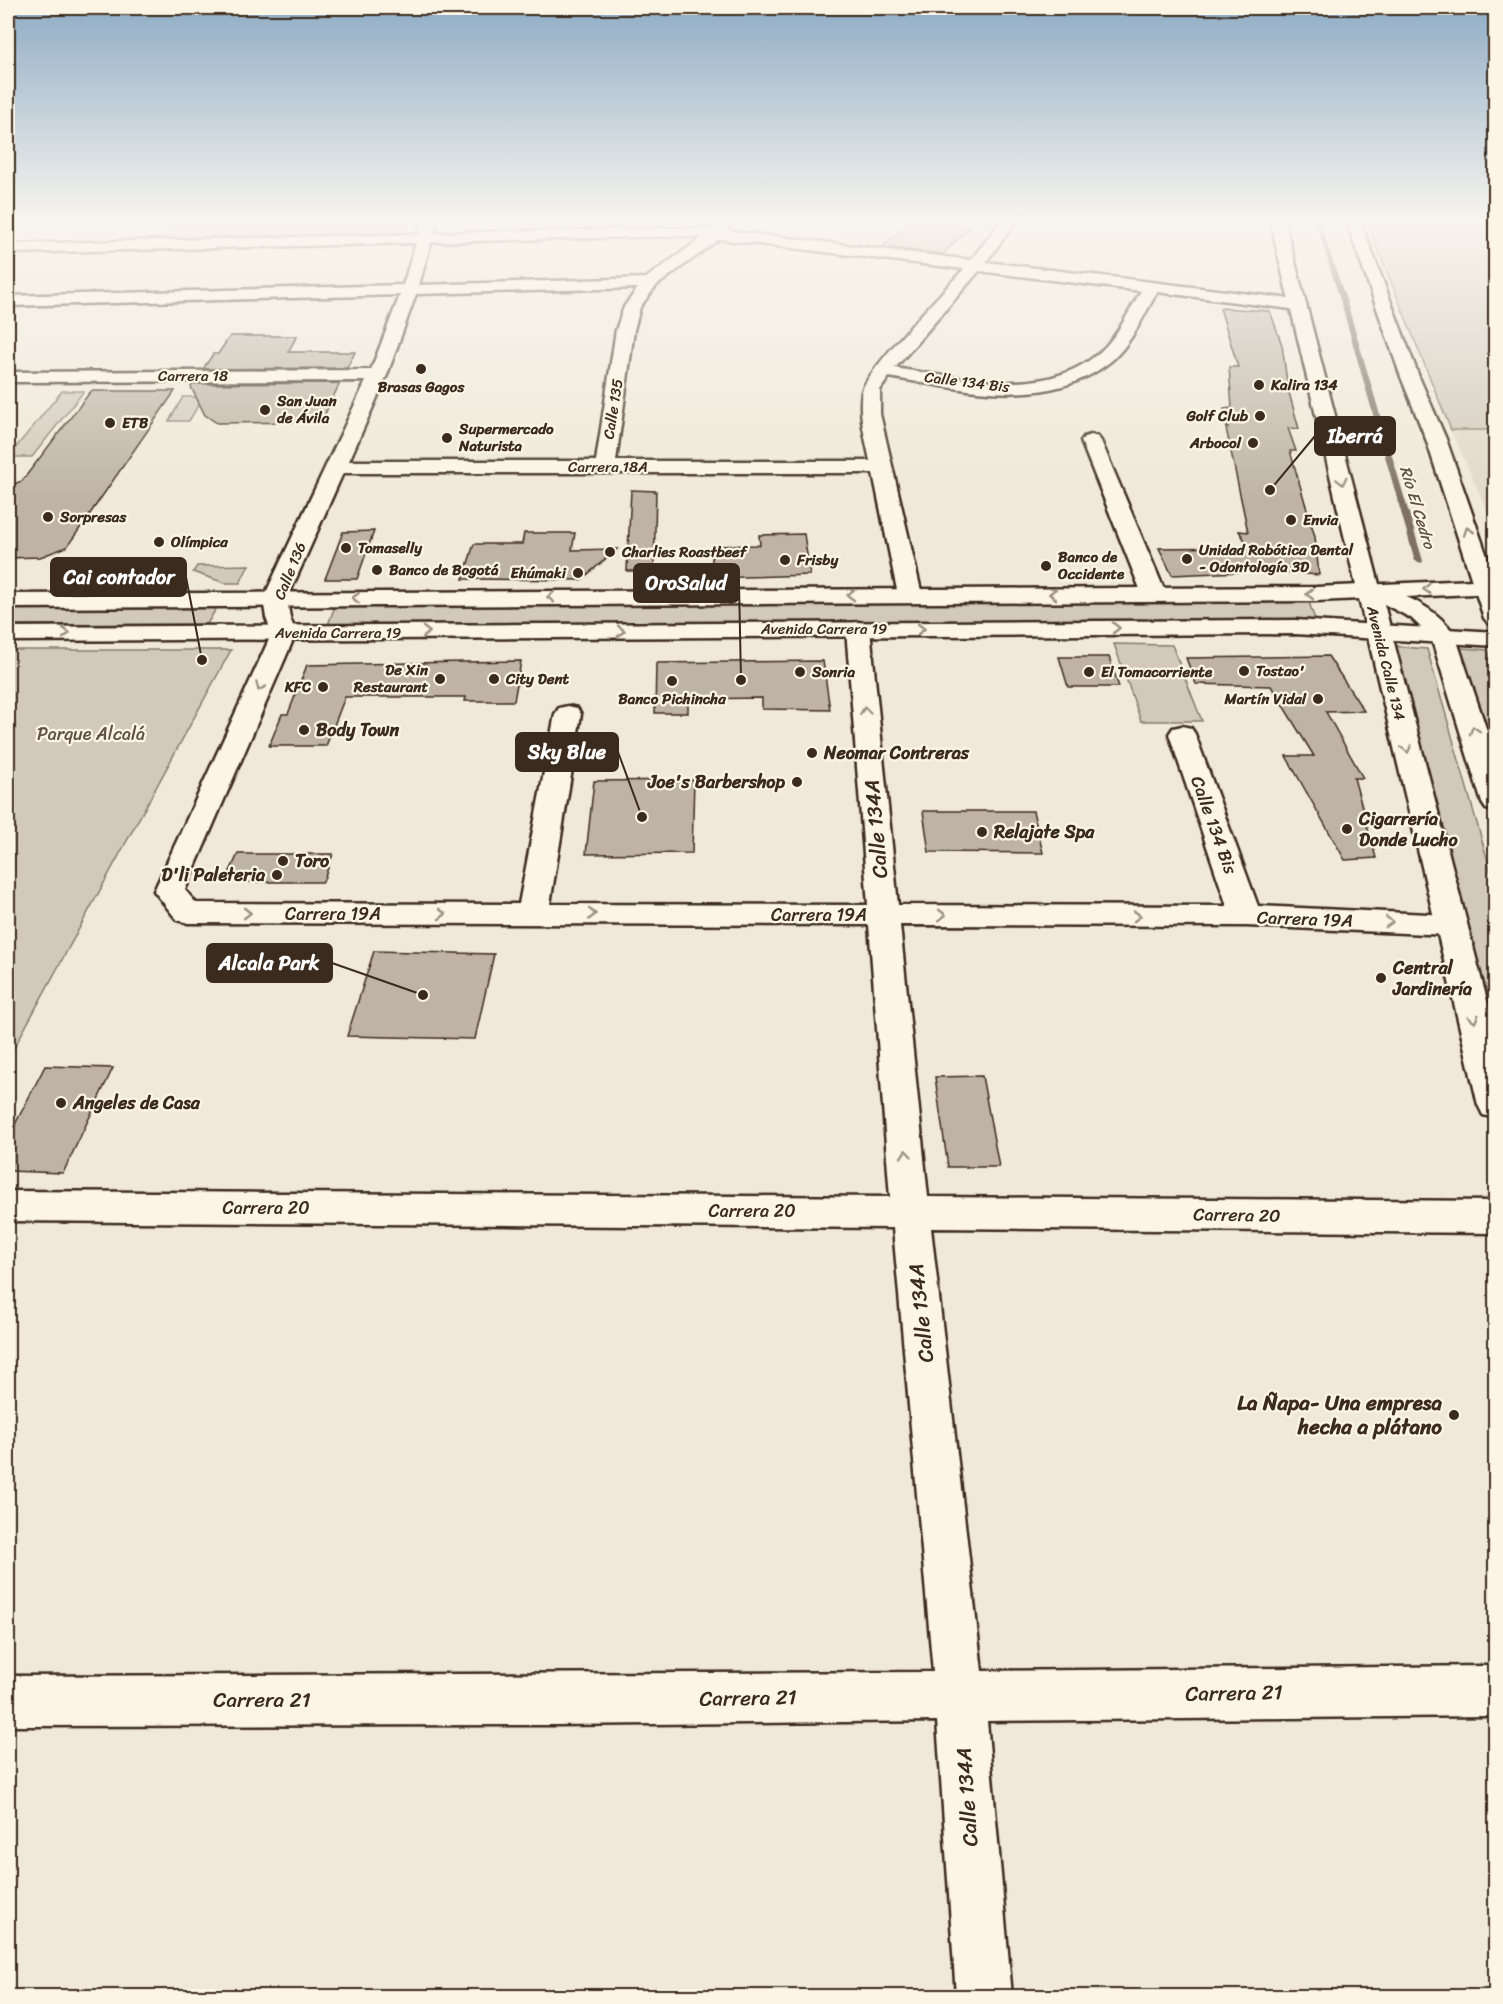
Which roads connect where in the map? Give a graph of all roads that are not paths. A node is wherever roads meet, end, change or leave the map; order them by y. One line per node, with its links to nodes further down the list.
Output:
1 (401, 314): 8 (street, Calle 136)
2 (630, 314): 12 (street, Calle 135)
3 (933, 314): 7 (street)
4 (1134, 314): 7 (street, Calle 134 Bis)
5 (1301, 314): 15 (street, Avenida Calle 134, one-way to 15)
6 (1387, 314): 14 (street, one-way to 6)
7 (883, 371): 13 (street)
8 (378, 375): 9 (street, Carrera 18); 11 (street, Calle 136)
9 (8, 376)
10 (1091, 441): 16 (street)
11 (336, 467): 12 (street, Carrera 18A); 18 (street, Calle 136)
12 (604, 467): 13 (street, Carrera 18A)
13 (880, 467): 17 (street)
14 (1490, 586): 15 (street, Avenida Carrera 19, one-way to 15); 20 (street)
15 (1368, 592): 16 (street, Avenida Carrera 19, one-way to 16); 22 (street, Avenida Calle 134); 25 (street)
16 (1154, 594): 17 (street, Avenida Carrera 19, one-way to 17)
17 (910, 595): 18 (street, Avenida Carrera 19, one-way to 18)
18 (275, 599): 19 (street, Avenida Carrera 19); 23 (street, Calle 136)
19 (8, 601)
20 (1496, 618)
21 (858, 629): 22 (street, Avenida Carrera 19, one-way to 22); 23 (street, Avenida Carrera 19, one-way to 21); 31 (street, Calle 134A, one-way to 21)
22 (1378, 631): 25 (street, Avenida Carrera 19); 33 (street, Avenida Calle 134, one-way to 33)
23 (284, 633): 24 (street, Avenida Carrera 19, one-way to 23); 30 (street, Carrera 19A, one-way to 30)
24 (8, 634)
25 (1443, 635): 26 (street, Avenida Carrera 19); 29 (street, one-way to 25)
26 (1496, 639)
27 (568, 714): 30 (street)
28 (1182, 734): 32 (street, Calle 134 Bis)
29 (1496, 803)
30 (534, 914): 31 (street, Carrera 19A, one-way to 31)
31 (884, 915): 32 (street, Carrera 19A, one-way to 32); 36 (street, Calle 134A, one-way to 31)
32 (1246, 916): 33 (street, Carrera 19A, one-way to 33)
33 (1450, 925): 34 (street, Avenida Calle 134, one-way to 34)
34 (1496, 1105)
35 (8, 1206): 36 (street, Carrera 20)
36 (911, 1212): 37 (street, Carrera 20); 39 (street, Calle 134A)
37 (1496, 1217)
38 (1488, 1691): 39 (street, Carrera 21)
39 (960, 1695): 40 (street, Carrera 21); 41 (street, Calle 134A)
40 (8, 1701)
41 (984, 1996)

